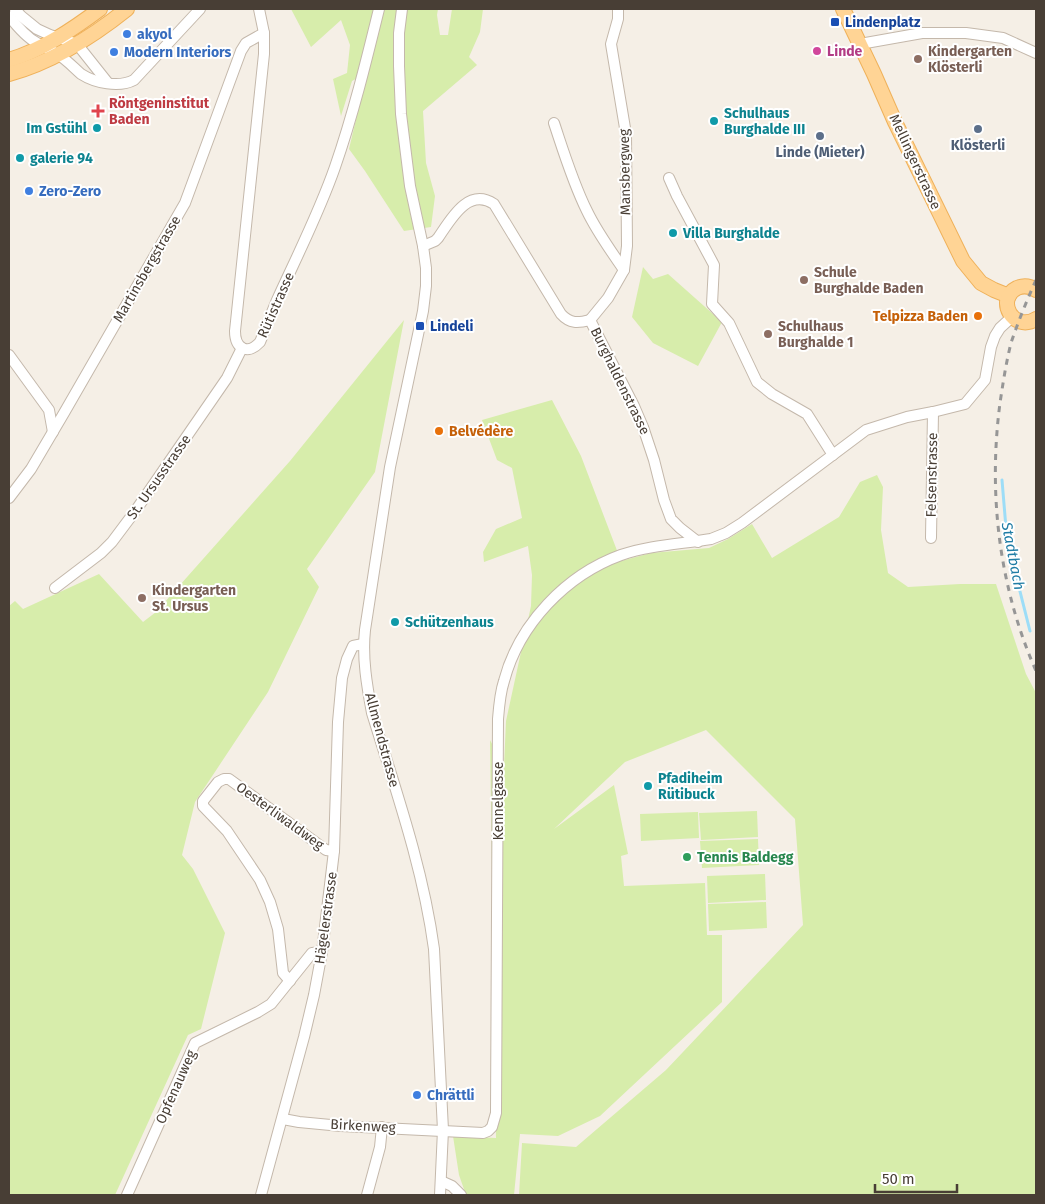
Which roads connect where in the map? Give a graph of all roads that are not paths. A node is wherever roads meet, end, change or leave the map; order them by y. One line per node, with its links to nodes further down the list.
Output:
1 (15, 9): 12 (street)
2 (100, 9): 12 (main road)
3 (127, 9): 13 (main road)
4 (200, 9): 20 (street)
5 (259, 9): 11 (street, Rütistrasse)
6 (379, 9): 30 (street, Rütistrasse)
7 (402, 9): 23 (street)
8 (618, 9): 24 (street, Mansbergweg)
9 (843, 9): 14 (main road, Mellingerstrasse)
10 (9, 16): 15 (street)
11 (264, 33): 30 (street, Rütistrasse); 34 (street, Martinsbergstrasse)
12 (57, 38): 13 (street); 15 (main road); 17 (street)
13 (77, 44): 17 (main road); 20 (street)
14 (860, 44): 16 (street); 26 (main road, Mellingerstrasse)
15 (43, 46): 17 (street); 18 (main road)
16 (1036, 53)
17 (58, 54): 19 (main road); 20 (street)
18 (9, 60)
19 (9, 74)
20 (108, 83)
21 (554, 123): 24 (street)
22 (669, 178): 36 (street)
23 (423, 246): 29 (street, Burghaldenstrasse); 41 (street, Allmendstrasse)
24 (624, 270): 29 (street, Mansbergweg)
25 (1036, 290): 26 (main road)
26 (1009, 296): 27 (main road)
27 (1012, 317): 28 (main road); 33 (street)
28 (1036, 319)
29 (590, 320): 39 (street, Burghaldenstrasse)
30 (242, 348): 40 (street, St. Ursusstrasse)
31 (9, 355): 32 (street)
32 (49, 410): 34 (street); 35 (street)
33 (933, 412): 36 (street); 38 (street, Felsenstrasse)
34 (64, 413): 35 (street, Martinsbergstrasse)
35 (53, 432): 37 (street, Martinsbergstrasse)
36 (832, 454): 39 (street)
37 (9, 498)
38 (931, 538)
39 (698, 542): 47 (street, Kennelgasse)
40 (55, 588)
41 (363, 644): 42 (street, Hägelerstrasse); 47 (street, Allmendstrasse)
42 (334, 851): 43 (street, Hägelerstrasse); 44 (street, Oesterliwaldweg)
43 (322, 952): 44 (street, Opfenauweg); 45 (street, Hägelerstrasse)
44 (290, 981): 49 (street, Opfenauweg)
45 (283, 1119): 46 (street, Birkenweg); 50 (street, Hägelerstrasse)
46 (382, 1127): 47 (street, Birkenweg); 51 (street)
47 (443, 1130): 48 (street, Allmendstrasse)
48 (442, 1181): 52 (street, Allmendstrasse); 53 (street)
49 (127, 1195)
50 (261, 1195)
51 (367, 1195)
52 (440, 1195)
53 (461, 1195)

